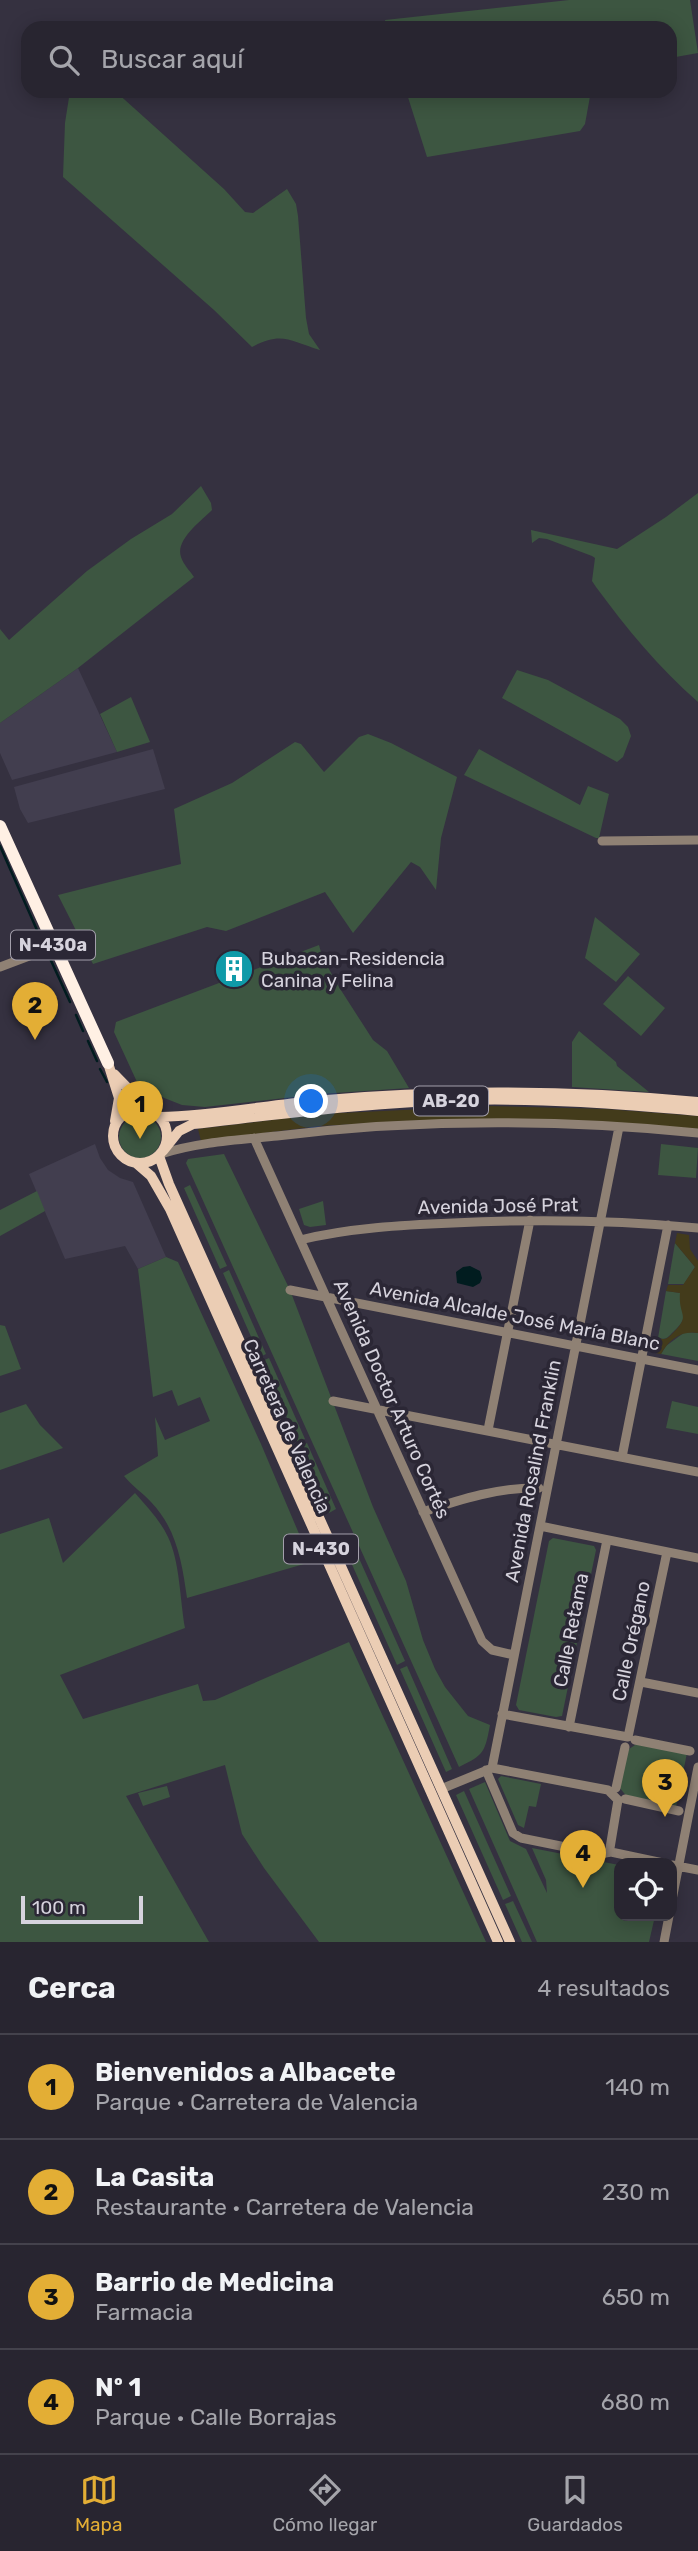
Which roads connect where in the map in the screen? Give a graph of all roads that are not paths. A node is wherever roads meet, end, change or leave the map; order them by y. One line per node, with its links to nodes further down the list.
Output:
1 (0, 826): 4 (highway, N-430a)
2 (698, 840): 3 (street)
3 (602, 841)
4 (53, 947): 5 (street); 6 (highway, N-430a)
5 (0, 967)
6 (108, 1063): 8 (main road); 12 (main road)
7 (698, 1102): 10 (main road, AB-20)
8 (149, 1110): 10 (main road); 12 (main road)
9 (698, 1111): 15 (main road, AB-20)
10 (160, 1117): 15 (main road)
11 (619, 1127): 13 (street); 14 (street); 18 (street, Avenida Rosalind Franklin)
12 (113, 1131): 16 (main road)
13 (698, 1133)
14 (254, 1138): 15 (street); 21 (street, Avenida Doctor Arturo Cortés)
15 (161, 1154): 16 (main road); 50 (main road, Carretera de Valencia / N-430)
16 (136, 1163): 59 (main road, Carretera de Valencia / N-430)
17 (530, 1220): 18 (street, Avenida José Prat); 21 (street, Avenida José Prat); 24 (street)
18 (600, 1222): 19 (street, Avenida José Prat); 25 (street, Avenida Rosalind Franklin)
19 (668, 1225): 20 (street, Avenida José Prat); 26 (street)
20 (698, 1228)
21 (300, 1240): 23 (street, Avenida Doctor Arturo Cortés)
22 (290, 1290): 23 (street, Avenida Alcalde José María Blanc)
23 (326, 1296): 24 (street, Avenida Alcalde José María Blanc); 29 (street, Avenida Doctor Arturo Cortés)
24 (508, 1333): 25 (street, Avenida Alcalde José María Blanc); 30 (street)
25 (575, 1345): 26 (street, Avenida Alcalde José María Blanc); 31 (street, Avenida Rosalind Franklin)
26 (642, 1359): 27 (street, Avenida Alcalde José María Blanc); 32 (street)
27 (698, 1370)
28 (333, 1401): 29 (street)
29 (376, 1410): 30 (street); 35 (street, Avenida Doctor Arturo Cortés)
30 (488, 1430): 31 (street)
31 (556, 1444): 32 (street); 36 (street, Avenida Rosalind Franklin)
32 (622, 1457): 33 (street)
33 (698, 1472)
34 (539, 1488): 35 (street)
35 (423, 1512): 40 (street, Avenida Doctor Arturo Cortés)
36 (540, 1526): 37 (street); 40 (street, Avenida Rosalind Franklin)
37 (607, 1540): 38 (street); 44 (street, Calle Retama)
38 (667, 1552): 39 (street); 41 (street, Calle Orégano)
39 (698, 1558)
40 (514, 1655): 43 (street, Avenida Rosalind Franklin)
41 (641, 1682): 42 (street); 45 (street, Calle Orégano)
42 (698, 1693)
43 (502, 1714): 44 (street); 48 (street, Avenida Rosalind Franklin)
44 (569, 1727): 45 (street)
45 (629, 1741): 46 (street); 49 (street, Calle Orégano)
46 (690, 1751)
47 (698, 1767): 55 (street)
48 (489, 1769): 50 (street); 51 (street); 53 (street)
49 (616, 1788)
50 (441, 1790): 60 (main road, Carretera de Valencia / N-430)
51 (621, 1800): 52 (street); 53 (street)
52 (679, 1811)
53 (611, 1852): 54 (street)
54 (639, 1858)
55 (677, 1858)
56 (677, 1866): 57 (street)
57 (698, 1870)
58 (668, 1921): 61 (street)
59 (498, 1942)
60 (510, 1942)
61 (664, 1942)

